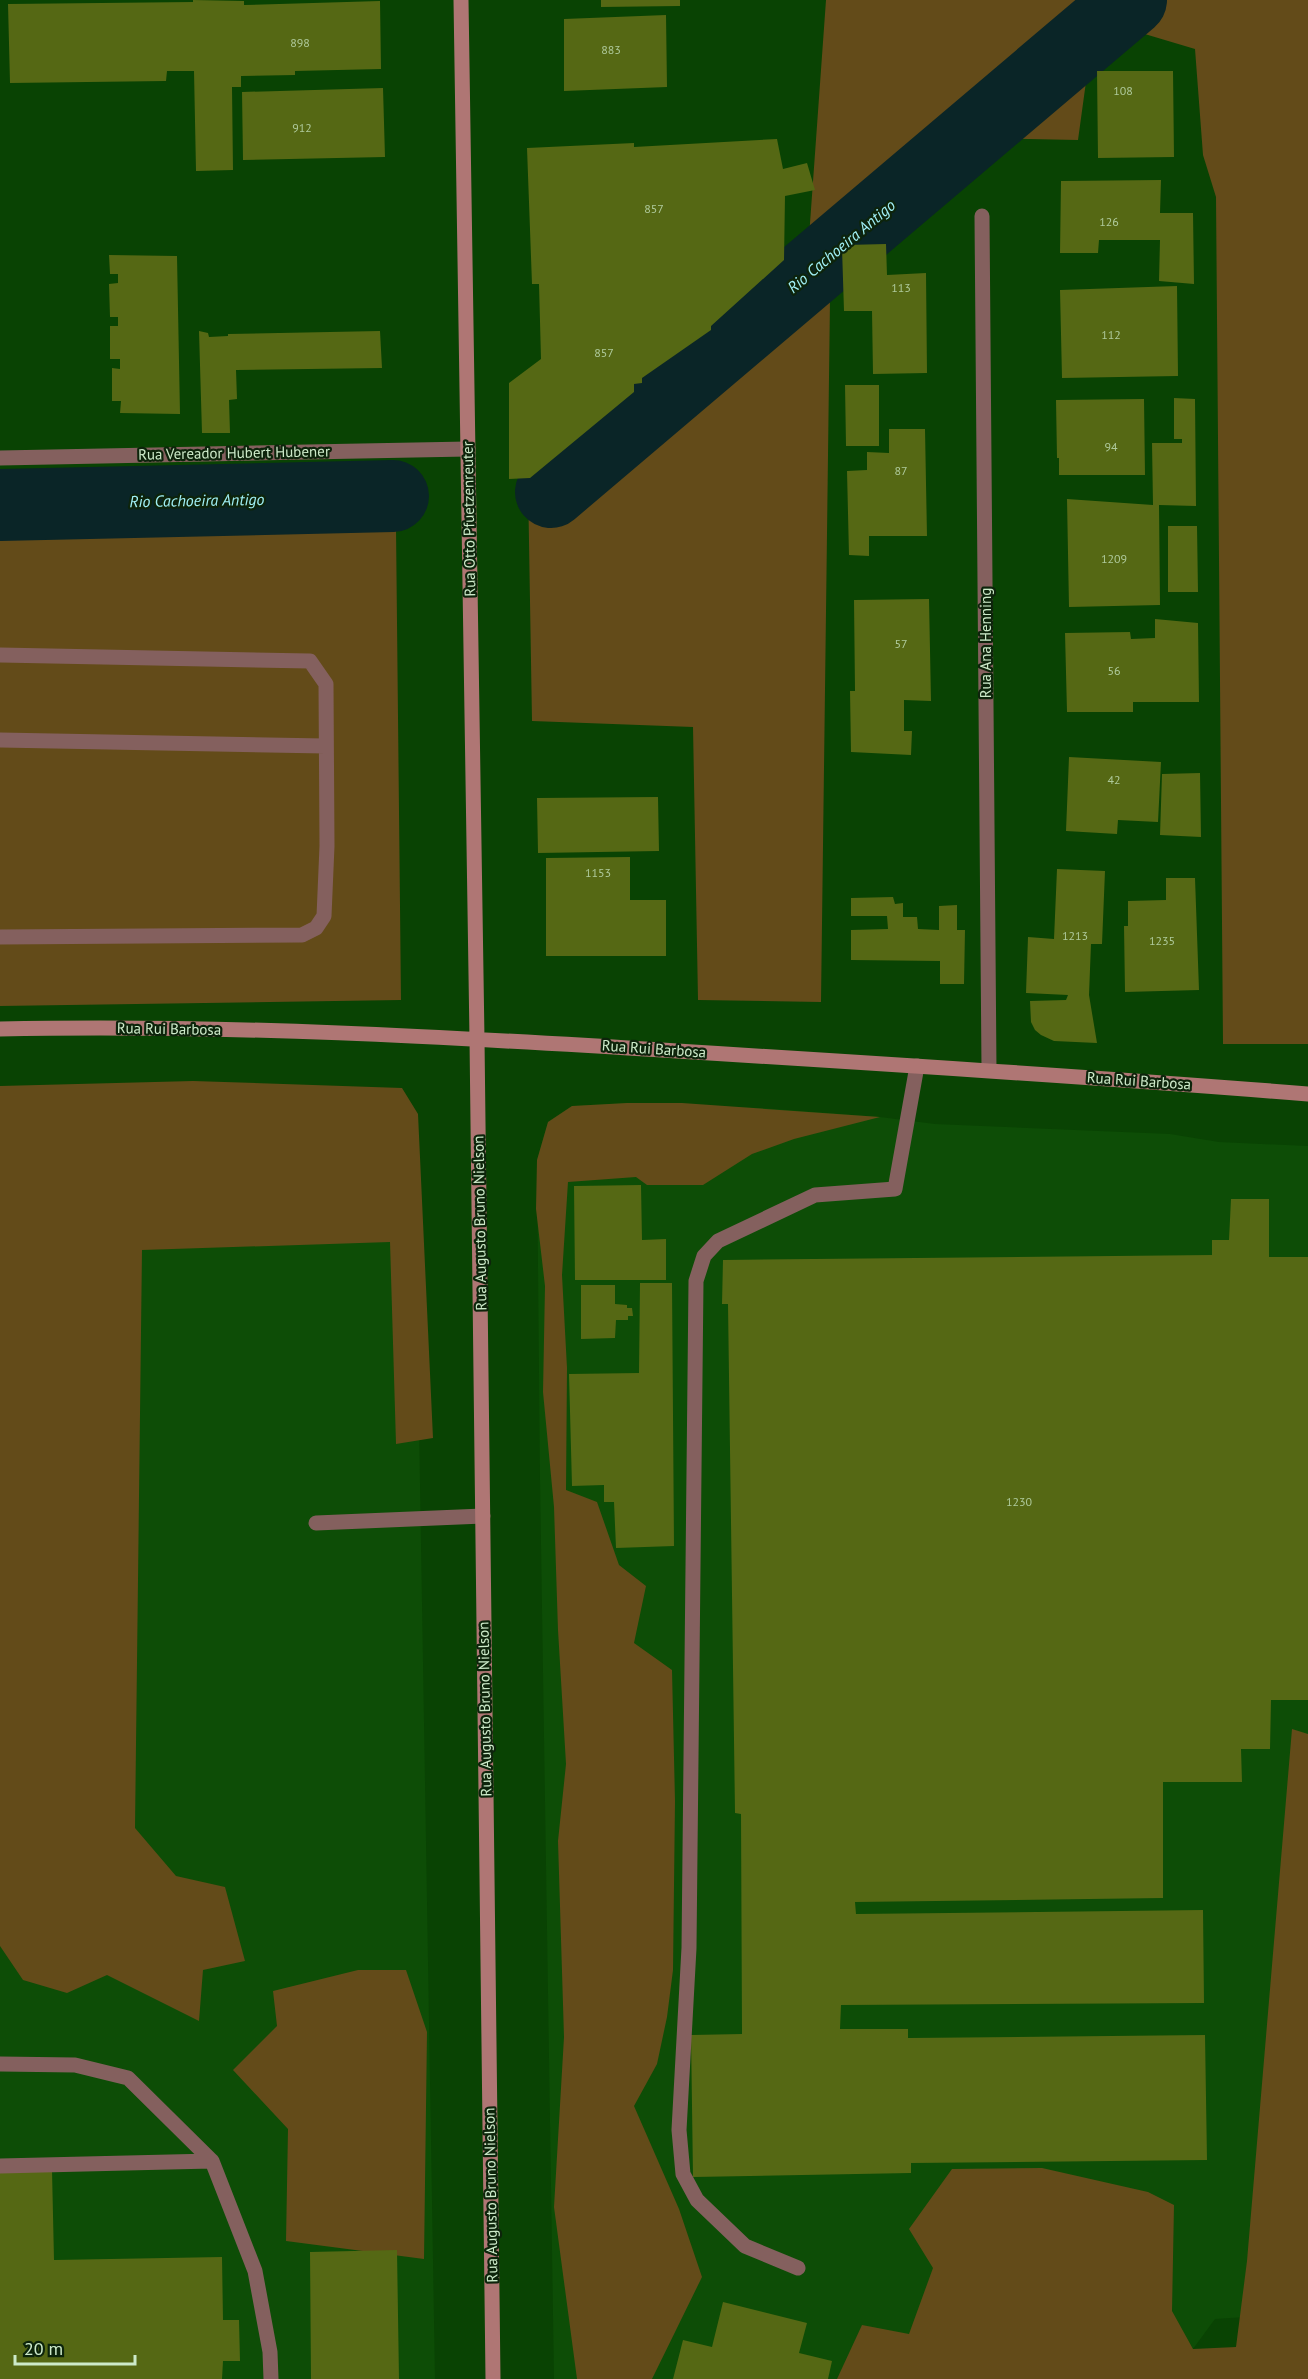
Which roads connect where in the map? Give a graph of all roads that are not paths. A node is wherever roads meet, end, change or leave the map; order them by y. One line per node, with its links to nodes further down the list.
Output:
1 (461, 0): 3 (main road, Rua Otto Pfuetzenreuter)
2 (982, 216): 12 (street, Rua Ana Henning)
3 (468, 449): 4 (street, Rua Vereador Hubert Hubener); 10 (main road, Rua Otto Pfuetzenreuter)
4 (0, 458)
5 (0, 655): 7 (street)
6 (0, 740): 7 (street)
7 (325, 746): 8 (street)
8 (0, 937)
9 (0, 1029): 10 (main road, Rua Rui Barbosa)
10 (477, 1039): 11 (main road, Rua Rui Barbosa); 14 (main road, Rua Augusto Bruno Nielson)
11 (917, 1066): 12 (main road, Rua Rui Barbosa); 19 (street)
12 (989, 1070): 13 (main road, Rua Rui Barbosa)
13 (1308, 1094)
14 (483, 1516): 15 (street); 21 (main road, Rua Augusto Bruno Nielson)
15 (316, 1523)
16 (0, 2064): 17 (street)
17 (212, 2161): 18 (street); 20 (street)
18 (0, 2166)
19 (798, 2268)
20 (271, 2379)
21 (493, 2379)

